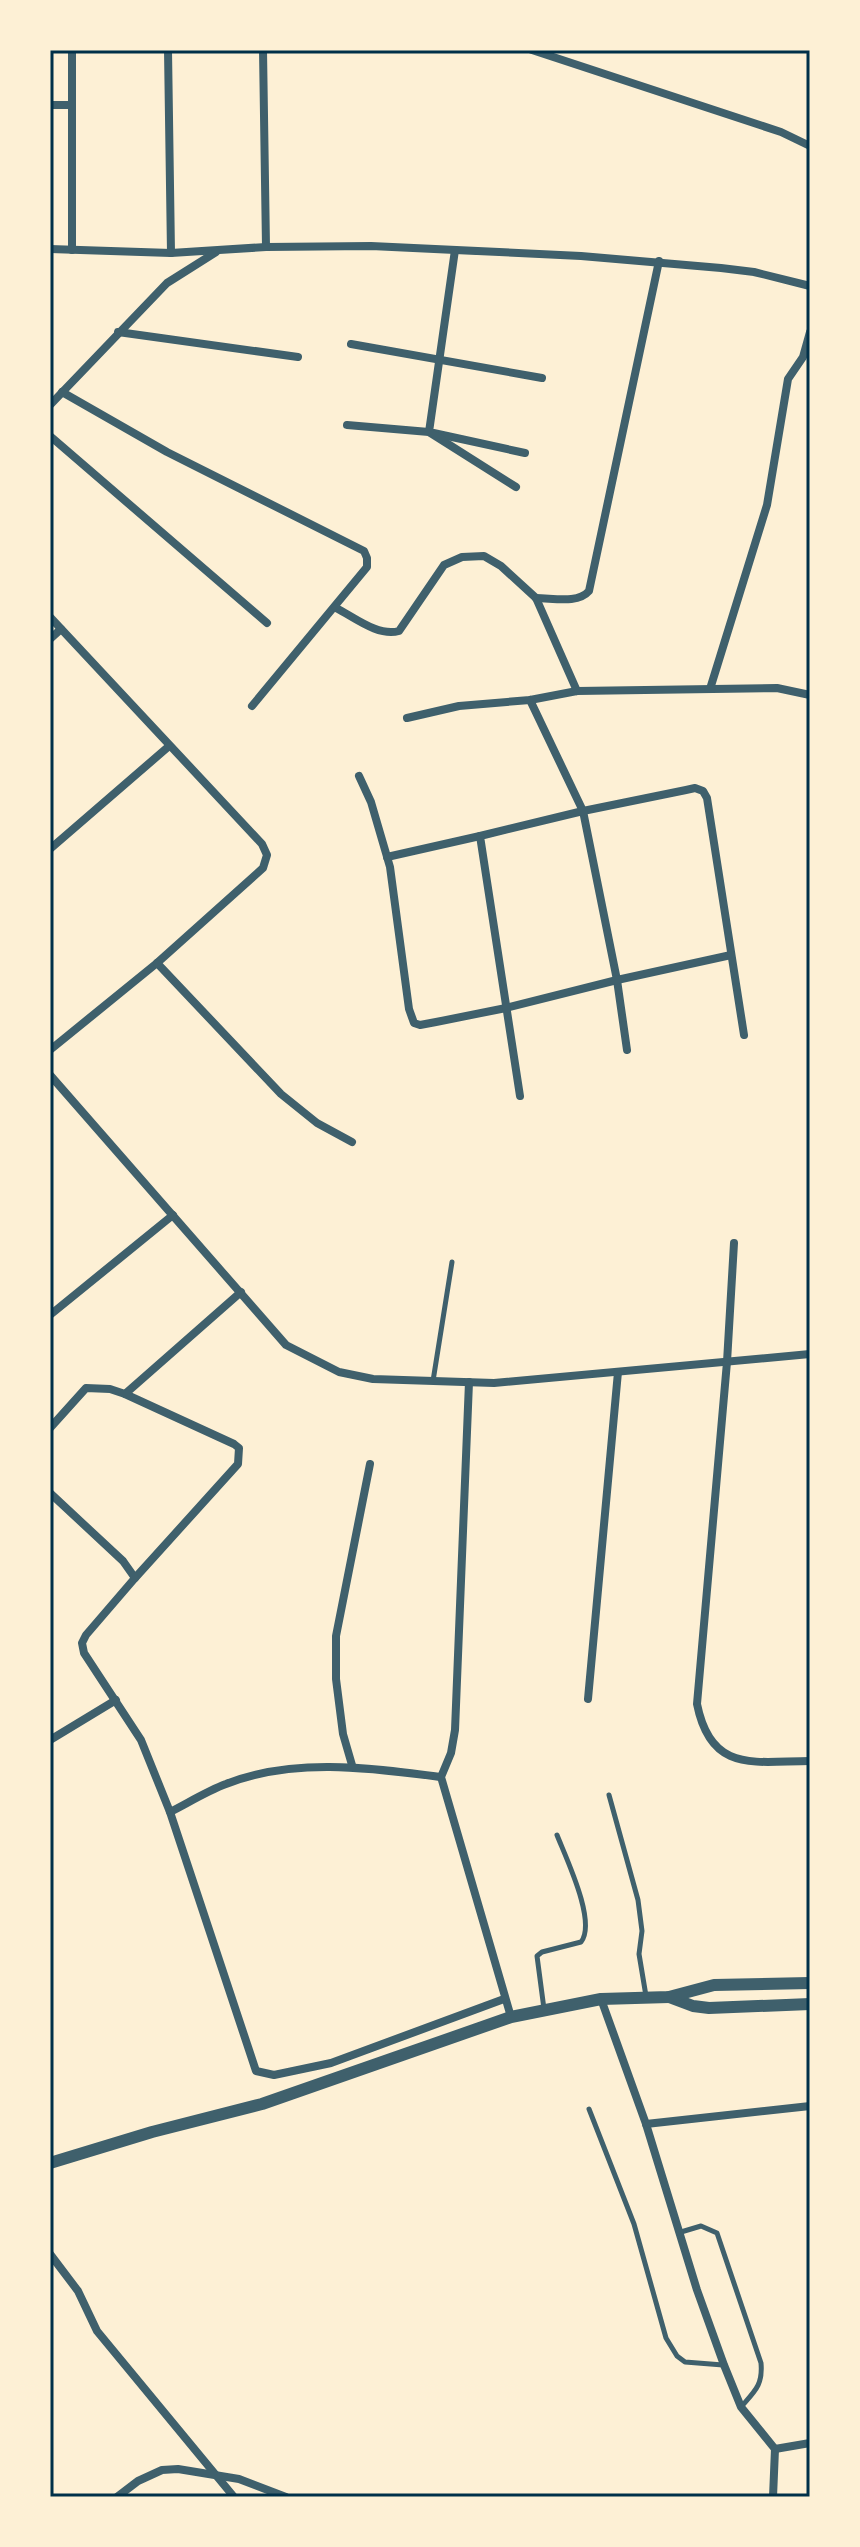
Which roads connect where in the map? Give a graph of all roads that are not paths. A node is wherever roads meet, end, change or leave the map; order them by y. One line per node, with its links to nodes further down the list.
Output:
1 (72, 50): 6 (street)
2 (168, 50): 13 (street)
3 (263, 50): 8 (street)
4 (532, 50): 7 (street)
5 (50, 105): 6 (street)
6 (71, 105): 10 (street)
7 (810, 146)
8 (266, 247): 11 (street); 12 (street)
9 (50, 249): 10 (street)
10 (72, 250): 13 (street)
11 (455, 250): 14 (street); 20 (street)
12 (216, 251): 13 (street); 16 (street)
13 (171, 253)
14 (659, 261): 15 (street); 29 (street)
15 (810, 286)
16 (118, 332): 19 (street); 22 (street)
17 (810, 332): 35 (street)
18 (351, 344): 20 (street)
19 (298, 357)
20 (440, 359): 21 (street); 25 (street)
21 (542, 378)
22 (62, 392): 23 (street); 30 (street)
23 (50, 405)
24 (347, 425): 25 (street)
25 (429, 432): 27 (street); 28 (street)
26 (50, 436): 32 (street)
27 (525, 453)
28 (516, 487)
29 (536, 598): 30 (street); 36 (street)
30 (336, 608): 39 (street)
31 (50, 617): 33 (street)
32 (267, 623)
33 (61, 629): 34 (street); 41 (street)
34 (50, 639)
35 (710, 689): 36 (street); 37 (street)
36 (577, 691): 38 (street)
37 (810, 695)
38 (530, 700): 40 (street); 43 (street)
39 (252, 706)
40 (407, 718)
41 (168, 747): 45 (street); 48 (street)
42 (359, 776): 46 (street)
43 (583, 811): 44 (street); 47 (street); 49 (street)
44 (480, 836): 46 (street); 50 (street)
45 (50, 849)
46 (387, 857): 50 (street)
47 (731, 955): 49 (street); 51 (street)
48 (157, 963): 52 (street); 56 (street)
49 (617, 980): 50 (street); 53 (street)
50 (506, 1008): 55 (street)
51 (744, 1035)
52 (50, 1050)
53 (627, 1050)
54 (50, 1075): 57 (street)
55 (520, 1096)
56 (352, 1142)
57 (173, 1215): 60 (street); 61 (street)
58 (734, 1243): 63 (street)
59 (452, 1262): 65 (lane)
60 (241, 1292): 65 (street); 67 (street)
61 (50, 1315)
62 (810, 1354): 63 (street)
63 (727, 1362): 64 (street); 75 (street)
64 (618, 1372): 66 (street); 72 (street)
65 (433, 1381): 66 (street)
66 (469, 1382): 77 (street)
67 (125, 1394): 68 (street); 71 (street)
68 (50, 1428)
69 (370, 1464): 76 (street)
70 (50, 1493): 71 (street)
71 (135, 1578): 73 (street)
72 (588, 1699)
73 (116, 1700): 74 (street); 79 (street)
74 (50, 1740)
75 (810, 1761)
76 (352, 1765): 77 (street); 79 (street)
77 (441, 1777): 84 (street)
78 (609, 1795): 82 (lane)
79 (170, 1812): 84 (street)
80 (557, 1835): 87 (lane)
81 (810, 1983): 83 (street)
82 (646, 1997): 83 (street); 85 (street)
83 (669, 1997): 86 (street)
84 (504, 1999): 88 (street)
85 (601, 1999): 87 (street); 91 (street)
86 (810, 2004)
87 (544, 2010): 88 (street)
88 (511, 2017): 92 (street)
89 (810, 2106): 91 (street)
90 (589, 2109): 95 (lane)
91 (646, 2124): 93 (street)
92 (50, 2163)
93 (681, 2232): 95 (street); 96 (lane)
94 (50, 2254): 99 (street)
95 (724, 2365): 96 (street)
96 (741, 2407): 98 (street)
97 (810, 2443): 98 (street)
98 (775, 2449): 103 (street)
99 (216, 2476): 100 (street); 101 (street); 102 (street)
100 (117, 2497)
101 (234, 2497)
102 (286, 2497)
103 (773, 2497)

